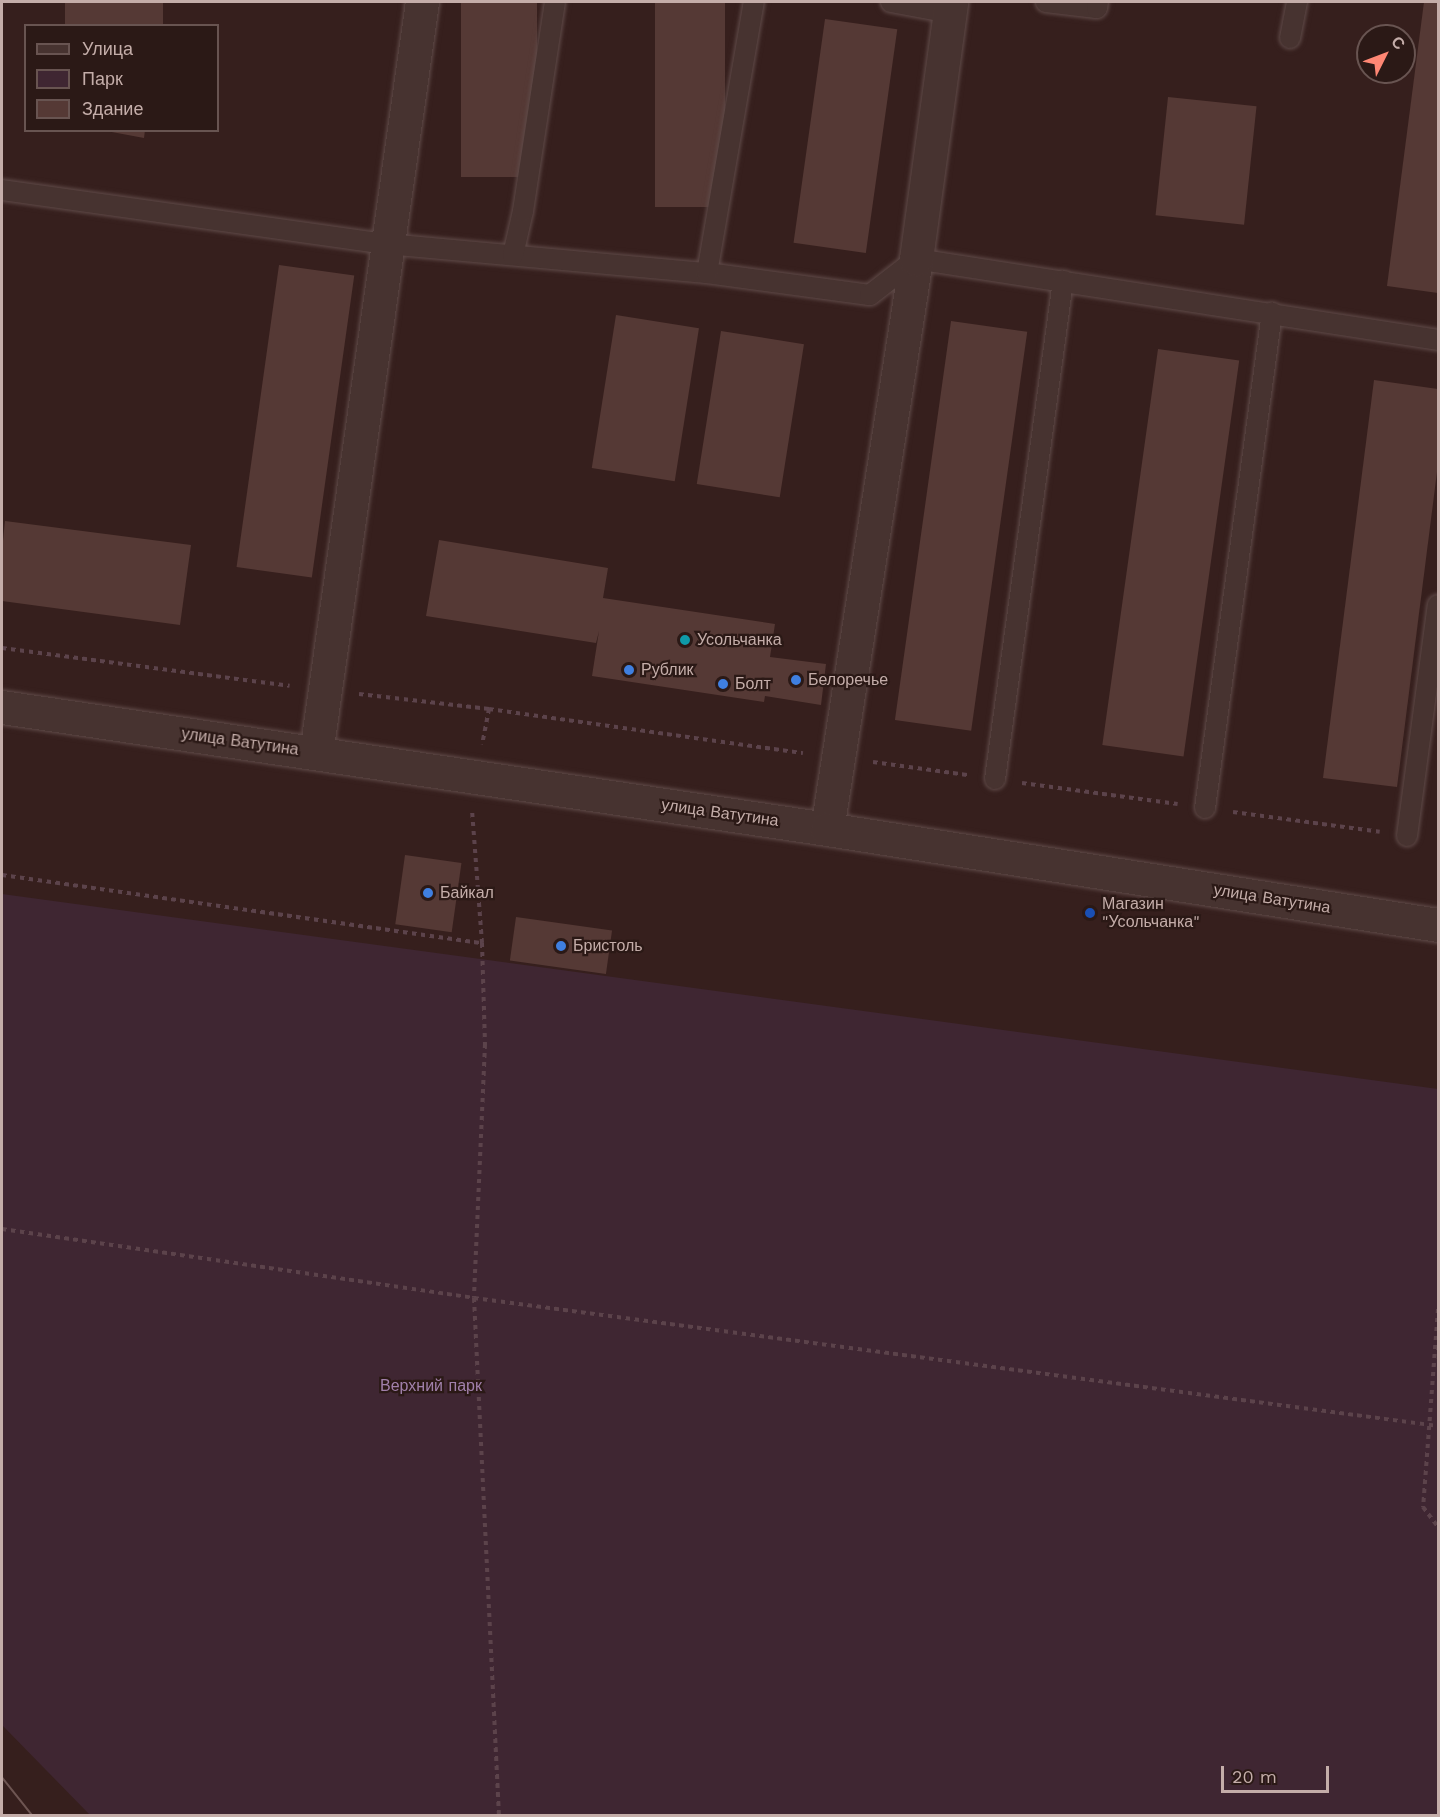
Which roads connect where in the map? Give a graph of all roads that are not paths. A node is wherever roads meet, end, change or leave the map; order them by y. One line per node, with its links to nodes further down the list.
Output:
1 (422, 2): 11 (street)
2 (555, 2): 12 (lane)
3 (754, 2): 14 (lane)
4 (891, 2): 8 (lane)
5 (1046, 2): 6 (lane)
6 (1098, 2)
7 (1297, 2): 9 (lane)
8 (951, 7): 13 (street)
9 (1290, 38)
10 (2, 190): 11 (lane)
11 (387, 244): 12 (lane); 20 (street)
12 (513, 255): 14 (lane)
13 (916, 259): 14 (lane); 15 (lane); 23 (street)
14 (707, 273)
15 (1063, 281): 16 (lane); 21 (lane)
16 (1272, 313): 17 (lane); 22 (lane)
17 (1438, 340)
18 (1438, 605): 24 (lane)
19 (2, 707): 20 (street, улица Ватутина)
20 (316, 753): 23 (street, улица Ватутина)
21 (995, 779)
22 (1205, 808)
23 (827, 829): 25 (street, улица Ватутина)
24 (1407, 836)
25 (1438, 925)

